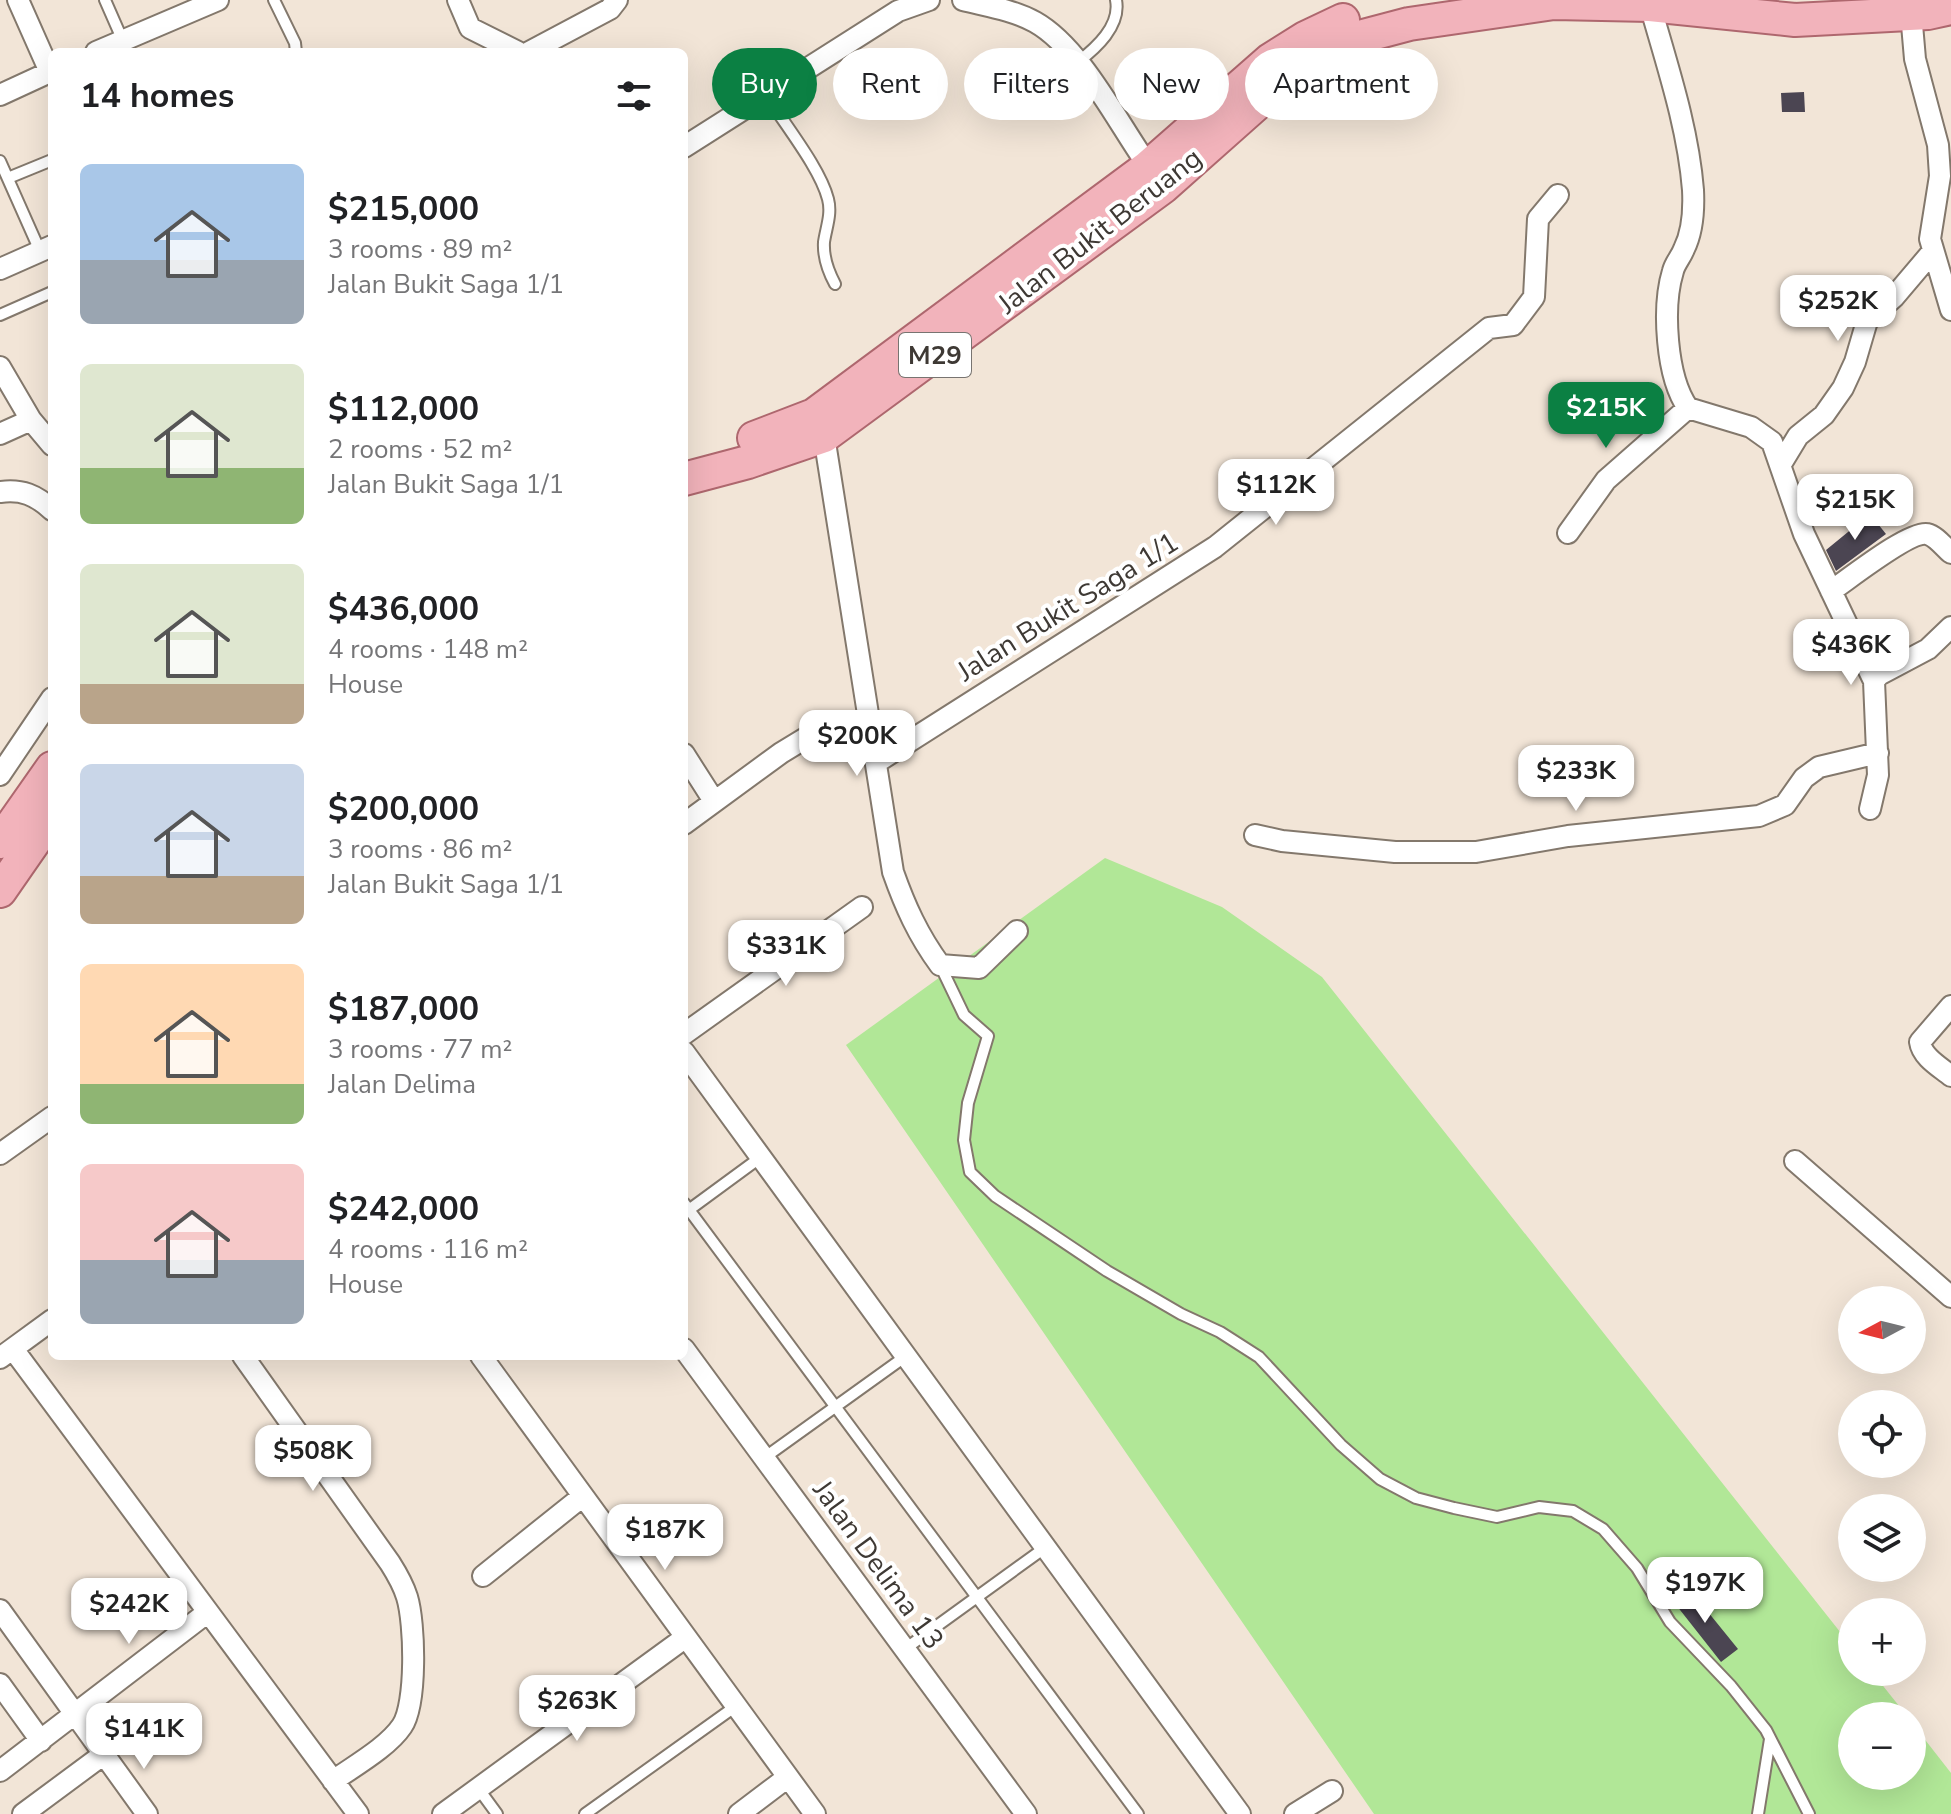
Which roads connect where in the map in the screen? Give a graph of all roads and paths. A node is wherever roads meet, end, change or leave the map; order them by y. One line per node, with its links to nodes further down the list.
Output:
1 (18, 0): 24 (street)
2 (105, 0): 16 (lane)
3 (274, 0): 18 (lane)
4 (458, 0): 19 (street)
5 (617, 0): 20 (street)
6 (929, 0): 23 (street)
7 (963, 0): 21 (street)
8 (1116, 0): 22 (lane)
9 (207, 2): 16 (street)
10 (1417, 2): 33 (main road, Jalan Bukit Beruang / M29)
11 (1554, 2): 12 (main road, Jalan Bukit Beruang / M29); 13 (main road, Jalan Bukit Beruang / M29)
12 (1517, 3): 33 (main road, Jalan Bukit Beruang / M29)
13 (1650, 5): 15 (main road, Jalan Bukit Beruang / M29); 44 (street)
14 (1951, 8): 15 (main road, Jalan Bukit Beruang / M29)
15 (1911, 13): 37 (street)
16 (123, 41): 17 (street)
17 (106, 48)
18 (296, 48)
19 (510, 48)
20 (537, 48)
21 (1066, 48)
22 (1095, 48)
23 (817, 64)
24 (48, 65)
25 (48, 72): 27 (street)
26 (1098, 91): 33 (street)
27 (0, 95)
28 (728, 120): 30 (street)
29 (783, 120): 39 (lane)
30 (688, 145)
31 (0, 161): 34 (lane)
32 (48, 162): 34 (lane)
33 (1156, 177): 47 (main road, Jalan Bukit Beruang / M29); 49 (main road, Jalan Bukit Beruang / M29)
34 (8, 178): 36 (lane)
35 (1558, 195): 63 (street, Jalan Bukit Saga 1/1)
36 (46, 249): 38 (street)
37 (1933, 251): 41 (street); 50 (street)
38 (0, 269)
39 (835, 284)
40 (48, 294): 42 (lane)
41 (1951, 310)
42 (0, 315)
43 (0, 367): 45 (street)
44 (1688, 408): 50 (street); 54 (street)
45 (31, 420): 46 (street); 48 (street)
46 (0, 434)
47 (824, 436): 51 (main road, Jalan Bukit Beruang / M29); 60 (street)
48 (48, 440)
49 (688, 456)
50 (1781, 464): 56 (street)
51 (688, 478)
52 (0, 492): 53 (street)
53 (48, 506)
54 (1568, 533)
55 (1951, 553): 56 (street)
56 (1831, 591): 58 (street)
57 (1951, 627): 58 (street)
58 (1874, 681): 61 (street)
59 (48, 704): 64 (street)
60 (870, 726): 63 (street); 66 (street)
61 (1878, 753): 67 (street); 70 (street)
62 (688, 760): 66 (street)
63 (877, 762): 75 (street)
64 (2, 767)
65 (48, 774): 71 (main road)
66 (714, 801): 68 (street)
67 (1870, 809)
68 (688, 821)
69 (48, 822): 72 (main road)
70 (1255, 835)
71 (0, 842)
72 (0, 891)
73 (862, 907): 77 (street)
74 (1017, 931): 75 (street)
75 (940, 965): 106 (lane)
76 (1951, 1006): 79 (street)
77 (688, 1031)
78 (688, 1057): 82 (street)
79 (1951, 1076)
80 (48, 1120): 81 (street)
81 (0, 1154)
82 (761, 1157): 84 (lane); 90 (street)
83 (1795, 1161): 86 (street)
84 (688, 1208)
85 (688, 1212): 93 (lane)
86 (1951, 1297)
87 (48, 1323): 88 (street)
88 (6, 1354): 100 (street)
89 (688, 1354): 94 (street, Jalan Delima 13)
90 (906, 1356): 93 (lane); 96 (street)
91 (246, 1360): 111 (street)
92 (484, 1360): 95 (street)
93 (836, 1407): 94 (lane); 98 (lane)
94 (764, 1458): 102 (street, Jalan Delima 13)
95 (583, 1496): 97 (street); 101 (street)
96 (1046, 1547): 98 (lane); 124 (street)
97 (483, 1576)
98 (977, 1597): 102 (lane); 123 (lane)
99 (0, 1610): 105 (street)
100 (208, 1612): 105 (street); 111 (street)
101 (686, 1637): 104 (street); 112 (street)
102 (905, 1649): 122 (street, Jalan Delima 13)
103 (0, 1684): 107 (street)
104 (736, 1706): 110 (street); 119 (lane)
105 (76, 1715): 107 (street); 108 (street)
106 (1770, 1739): 126 (lane); 127 (lane)
107 (41, 1741): 109 (street)
108 (104, 1754): 114 (street); 115 (street)
109 (0, 1771)
110 (788, 1777): 120 (street); 121 (street)
111 (333, 1781): 116 (street)
112 (478, 1788): 117 (street); 118 (lane)
113 (1332, 1791): 125 (street)
114 (23, 1814)
115 (147, 1814)
116 (358, 1814)
117 (443, 1814)
118 (497, 1814)
119 (585, 1814)
120 (739, 1814)
121 (815, 1814)
122 (1026, 1814)
123 (1138, 1814)
124 (1240, 1814)
125 (1295, 1814)
126 (1758, 1814)
127 (1809, 1814)

